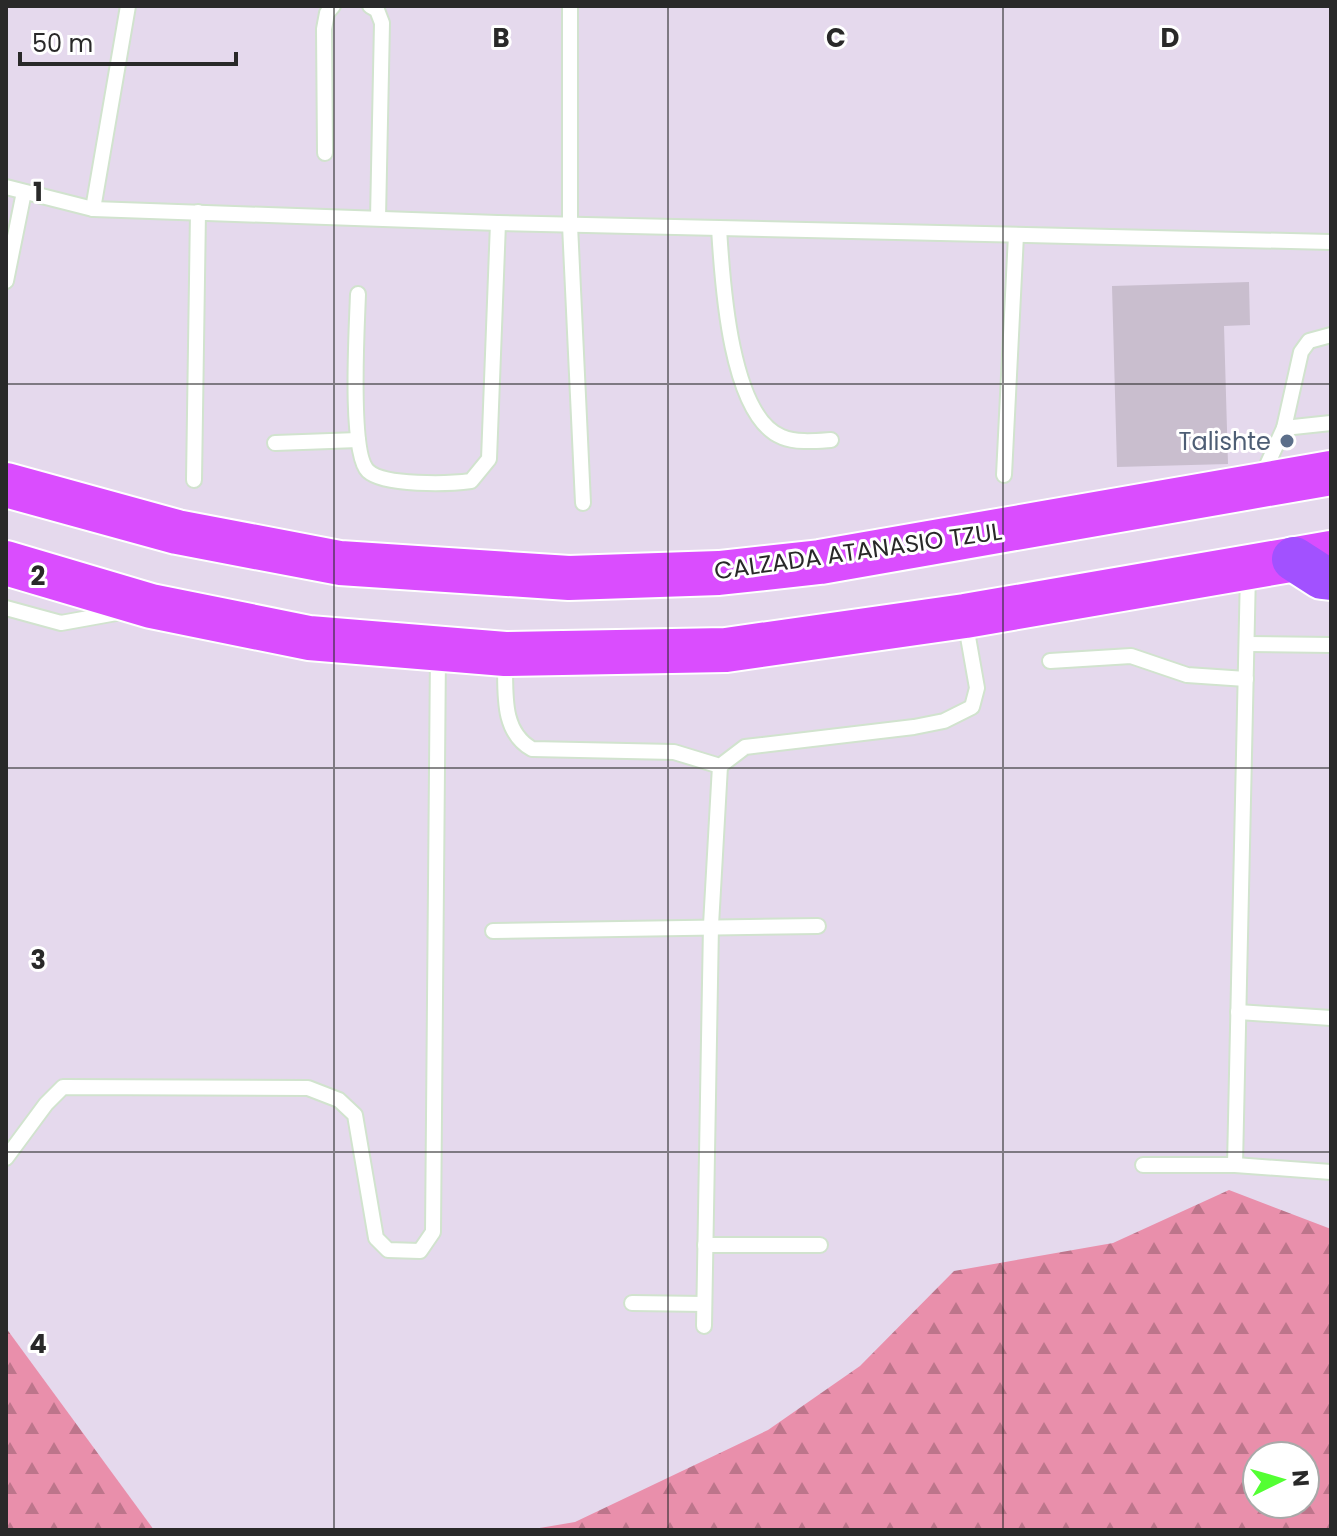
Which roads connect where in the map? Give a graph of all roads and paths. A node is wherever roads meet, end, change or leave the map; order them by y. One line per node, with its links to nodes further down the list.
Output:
1 (128, 6): 8 (lane)
2 (333, 6): 5 (lane)
3 (370, 6): 10 (lane)
4 (570, 6): 12 (lane)
5 (325, 153)
6 (6, 187): 7 (lane)
7 (24, 192): 8 (lane); 16 (lane)
8 (93, 209): 9 (lane)
9 (198, 212): 10 (lane); 26 (lane)
10 (378, 218): 11 (lane)
11 (498, 223): 12 (lane); 21 (lane)
12 (570, 225): 13 (lane); 29 (lane)
13 (719, 228): 14 (lane); 22 (lane)
14 (1016, 235): 15 (lane); 25 (lane)
15 (1331, 242)
16 (6, 281)
17 (358, 294): 21 (lane)
18 (1331, 335): 20 (lane)
19 (1331, 423): 20 (lane)
20 (1284, 428): 27 (lane)
21 (358, 440): 23 (lane)
22 (831, 440)
23 (275, 443)
24 (1331, 473): 27 (main road, CALZADA ATANASIO TZUL)
25 (1004, 475)
26 (194, 480)
27 (1259, 484): 28 (main road, CALZADA ATANASIO TZUL)
28 (6, 485)
29 (583, 503)
30 (6, 563): 33 (main road)
31 (1319, 563): 32 (main road)
32 (1248, 568): 35 (main road); 36 (lane)
33 (151, 606): 34 (lane); 38 (main road)
34 (6, 608)
35 (965, 616): 39 (main road); 42 (lane)
36 (1247, 644): 37 (lane); 41 (lane)
37 (1331, 645)
38 (438, 650): 39 (main road); 48 (lane)
39 (505, 654): 42 (lane)
40 (1050, 661): 41 (lane)
41 (1246, 679): 46 (lane)
42 (720, 766): 43 (lane)
43 (711, 925): 44 (lane); 45 (lane); 52 (lane)
44 (818, 926)
45 (493, 931)
46 (1238, 1012): 47 (lane); 50 (lane)
47 (1331, 1018)
48 (6, 1158)
49 (1143, 1165): 50 (lane)
50 (1235, 1165): 51 (lane)
51 (1331, 1172)
52 (705, 1245): 53 (lane); 55 (lane)
53 (820, 1245)
54 (632, 1303): 55 (lane)
55 (704, 1304): 56 (lane)
56 (704, 1326)

